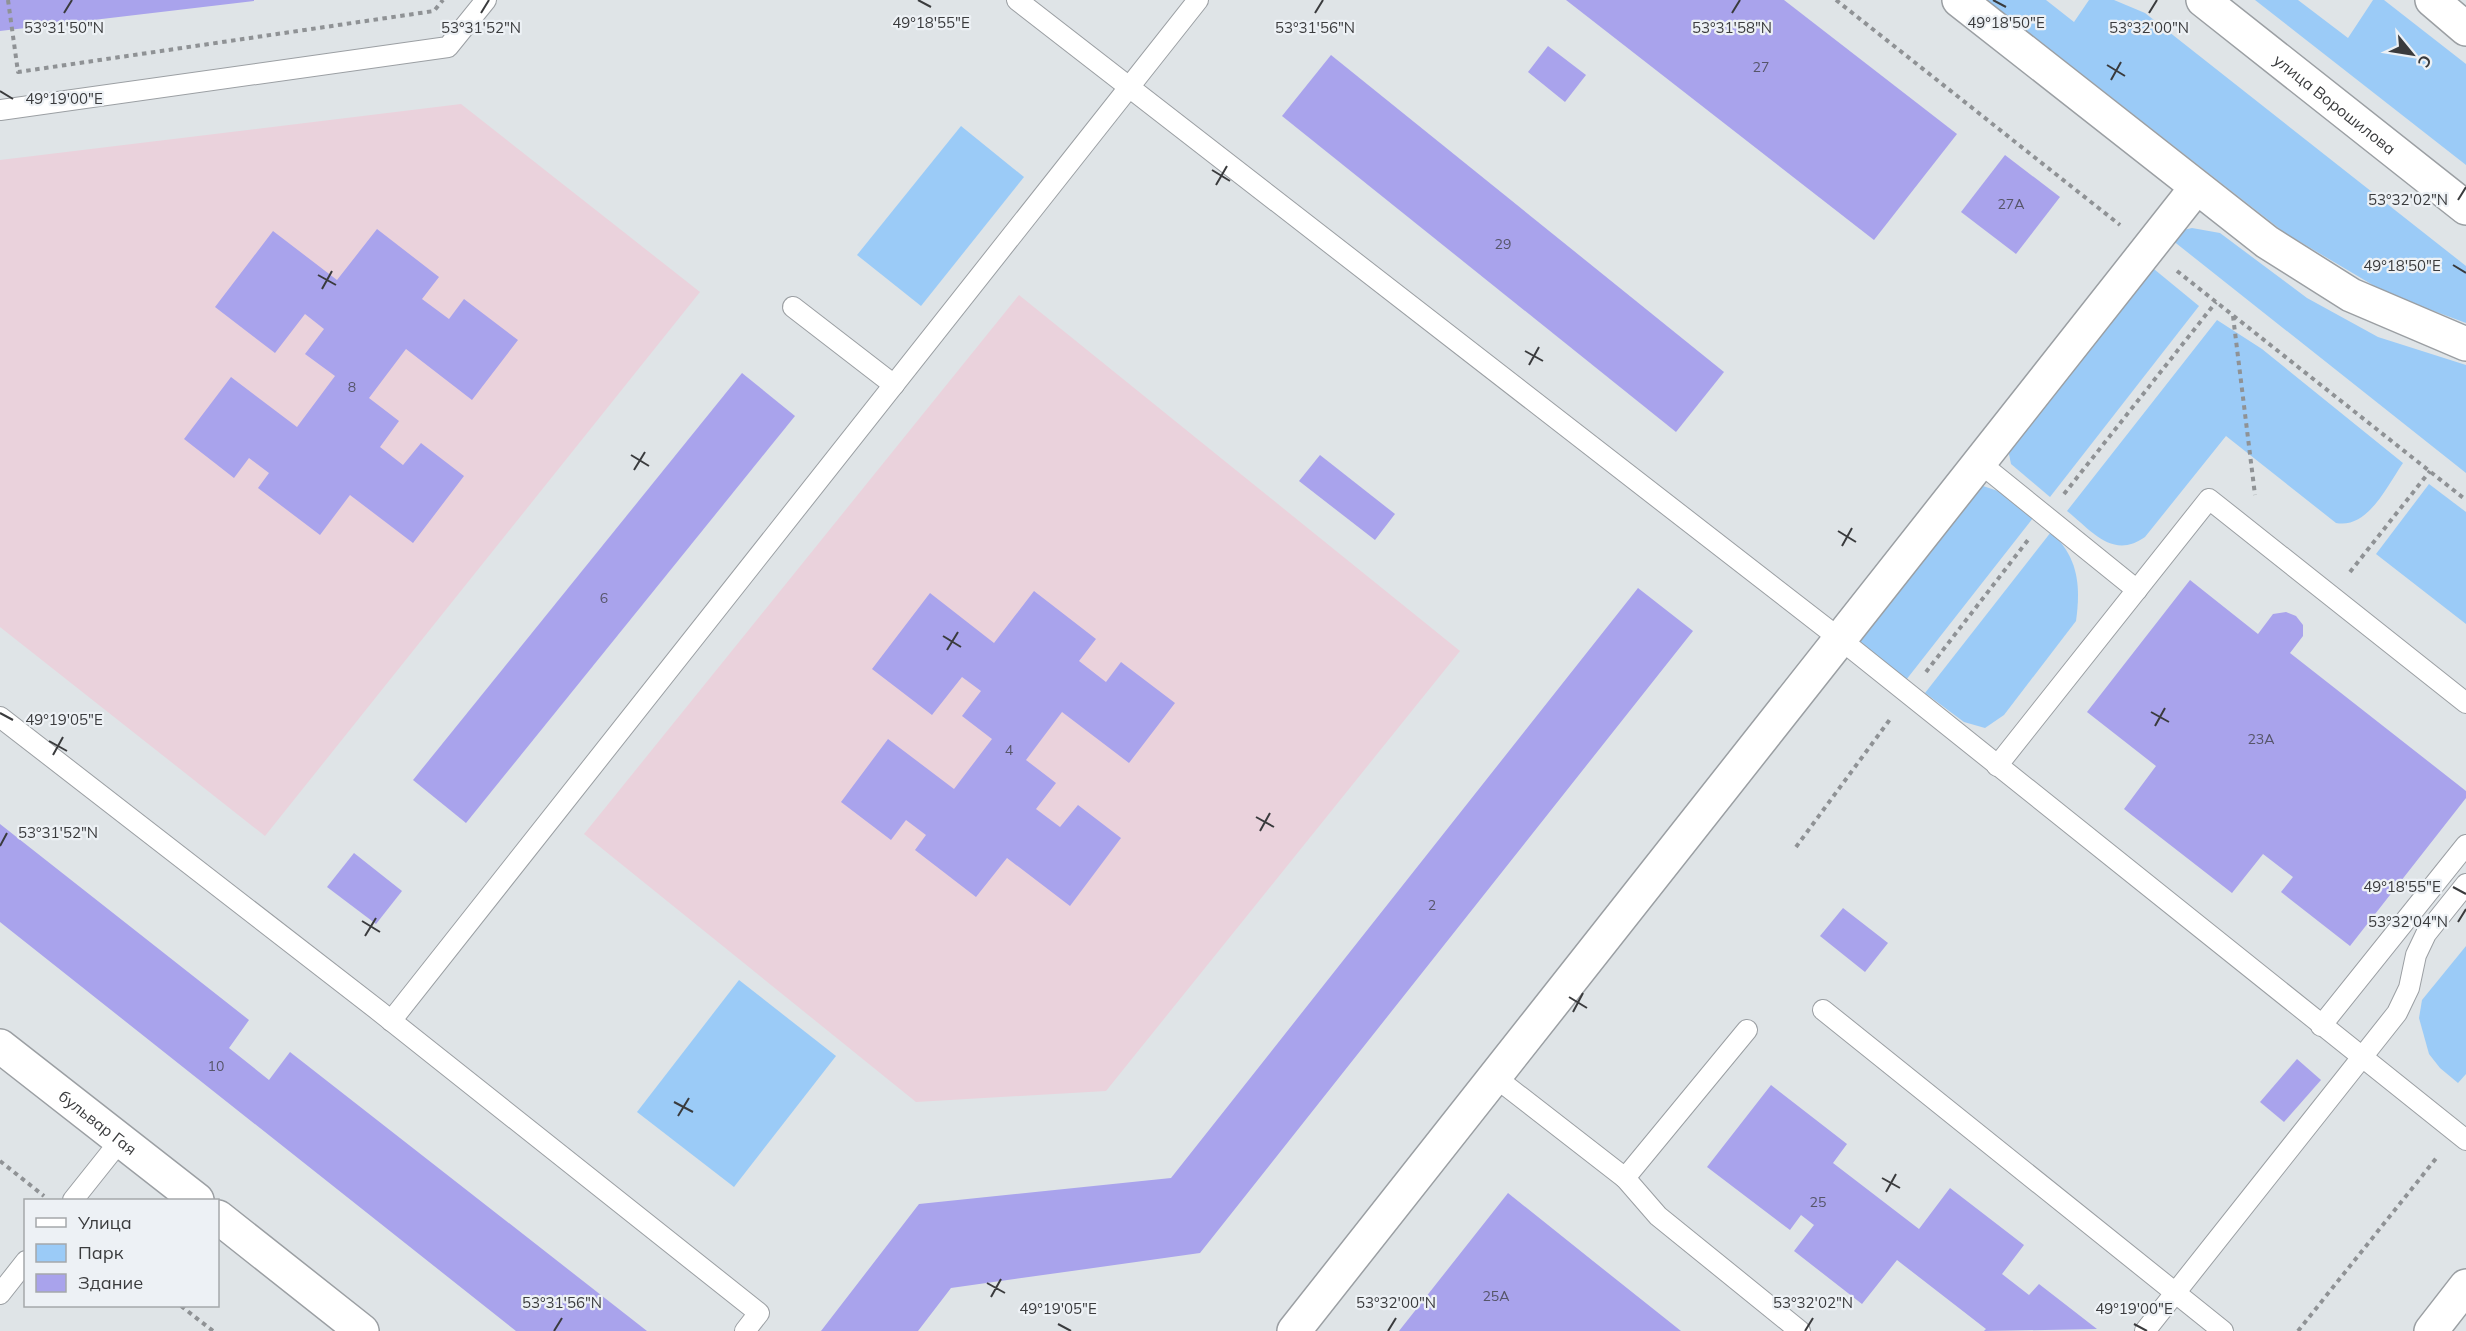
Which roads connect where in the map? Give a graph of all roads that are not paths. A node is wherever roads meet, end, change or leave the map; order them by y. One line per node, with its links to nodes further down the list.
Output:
1 (486, 0): 9 (lane)
2 (1017, 0): 8 (lane)
3 (1198, 0): 8 (lane)
4 (1959, 0): 10 (street)
5 (2203, 0): 11 (street, улица Ворошилова)
6 (2432, 0): 7 (street)
7 (2466, 29)
8 (1129, 87): 14 (lane); 17 (lane)
9 (0, 110)
10 (2196, 188): 13 (street); 15 (street)
11 (2466, 208)
12 (793, 307): 14 (lane)
13 (2466, 344)
14 (894, 385): 24 (lane)
15 (1980, 463): 16 (lane); 17 (street)
16 (2137, 590): 18 (lane); 20 (lane)
17 (1840, 639): 20 (lane); 29 (street)
18 (2466, 703)
19 (0, 717): 24 (lane)
20 (1997, 766): 25 (lane)
21 (2466, 845): 25 (lane)
22 (2466, 884): 28 (lane)
23 (1823, 1010): 38 (lane)
24 (391, 1021): 41 (lane)
25 (2322, 1026): 28 (lane)
26 (1747, 1030): 32 (lane)
27 (0, 1046): 31 (street, бульвар Гая)
28 (2362, 1059): 30 (lane); 38 (lane)
29 (1495, 1077): 32 (lane); 42 (street)
30 (2461, 1136)
31 (120, 1141): 33 (lane); 34 (street, бульвар Гая)
32 (1625, 1178): 43 (lane)
33 (74, 1199)
34 (195, 1199)
35 (219, 1218): 40 (street)
36 (24, 1264): 39 (lane)
37 (2466, 1286): 46 (street)
38 (2174, 1293): 44 (lane); 45 (lane)
39 (0, 1294)
40 (362, 1331)
41 (745, 1331)
42 (1294, 1331)
43 (1800, 1331)
44 (2145, 1331)
45 (2223, 1331)
46 (2431, 1331)

